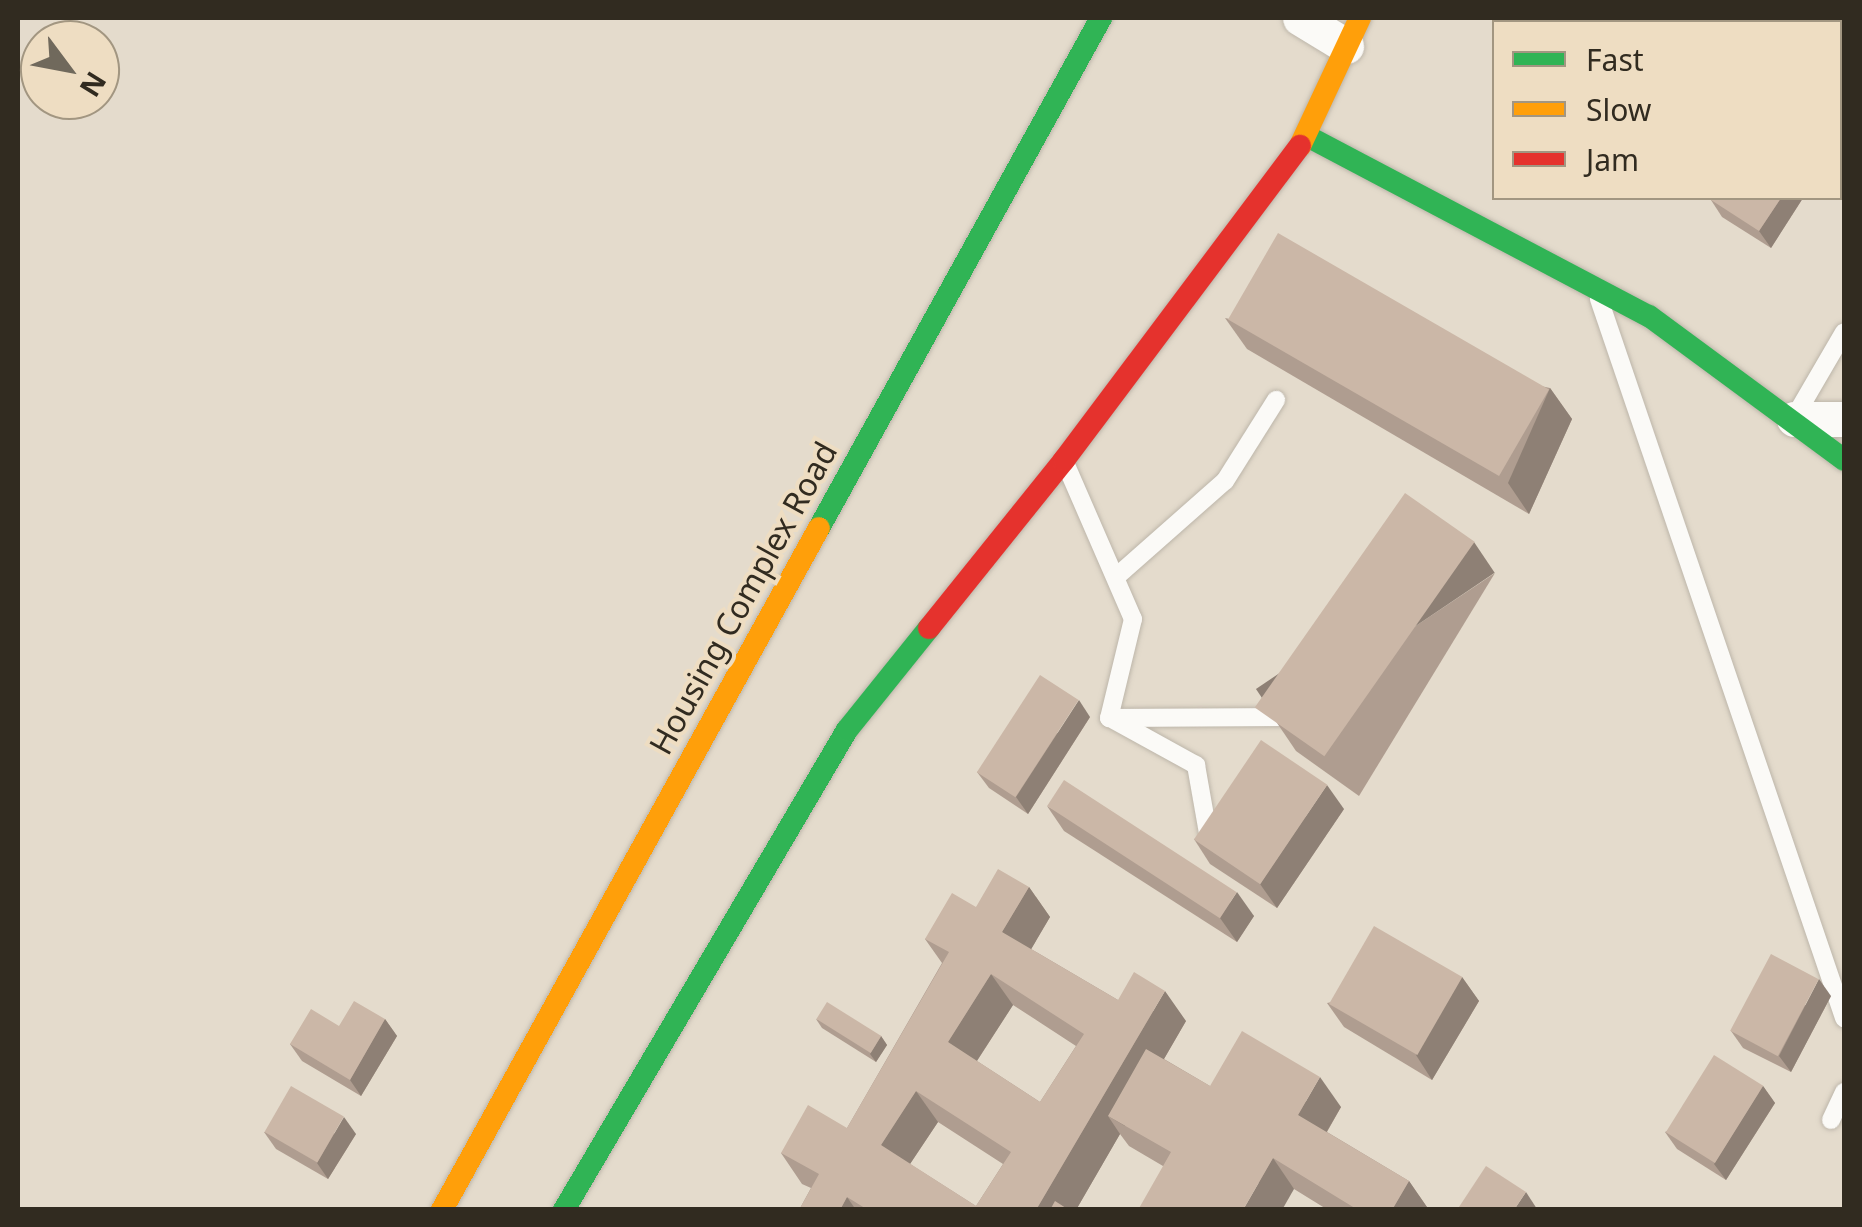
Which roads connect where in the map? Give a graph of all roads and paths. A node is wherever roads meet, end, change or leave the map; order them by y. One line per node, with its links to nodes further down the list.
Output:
1 (1102, 18): 20 (street, Housing Complex Road)
2 (1300, 18): 3 (street)
3 (1353, 32): 4 (street)
4 (1307, 136): 5 (street); 10 (street)
5 (1595, 288): 8 (street); 16 (lane)
6 (1844, 332): 8 (lane)
7 (1276, 400): 12 (lane)
8 (1794, 419): 9 (street); 11 (street)
9 (1844, 419)
10 (1064, 460): 12 (lane); 19 (street)
11 (1844, 460)
12 (1116, 577): 14 (lane)
13 (1290, 717): 14 (lane)
14 (1109, 718): 15 (lane)
15 (1208, 833)
16 (1844, 1018)
17 (1844, 1092): 18 (lane)
18 (1831, 1120)
19 (575, 1202)
20 (442, 1210)

